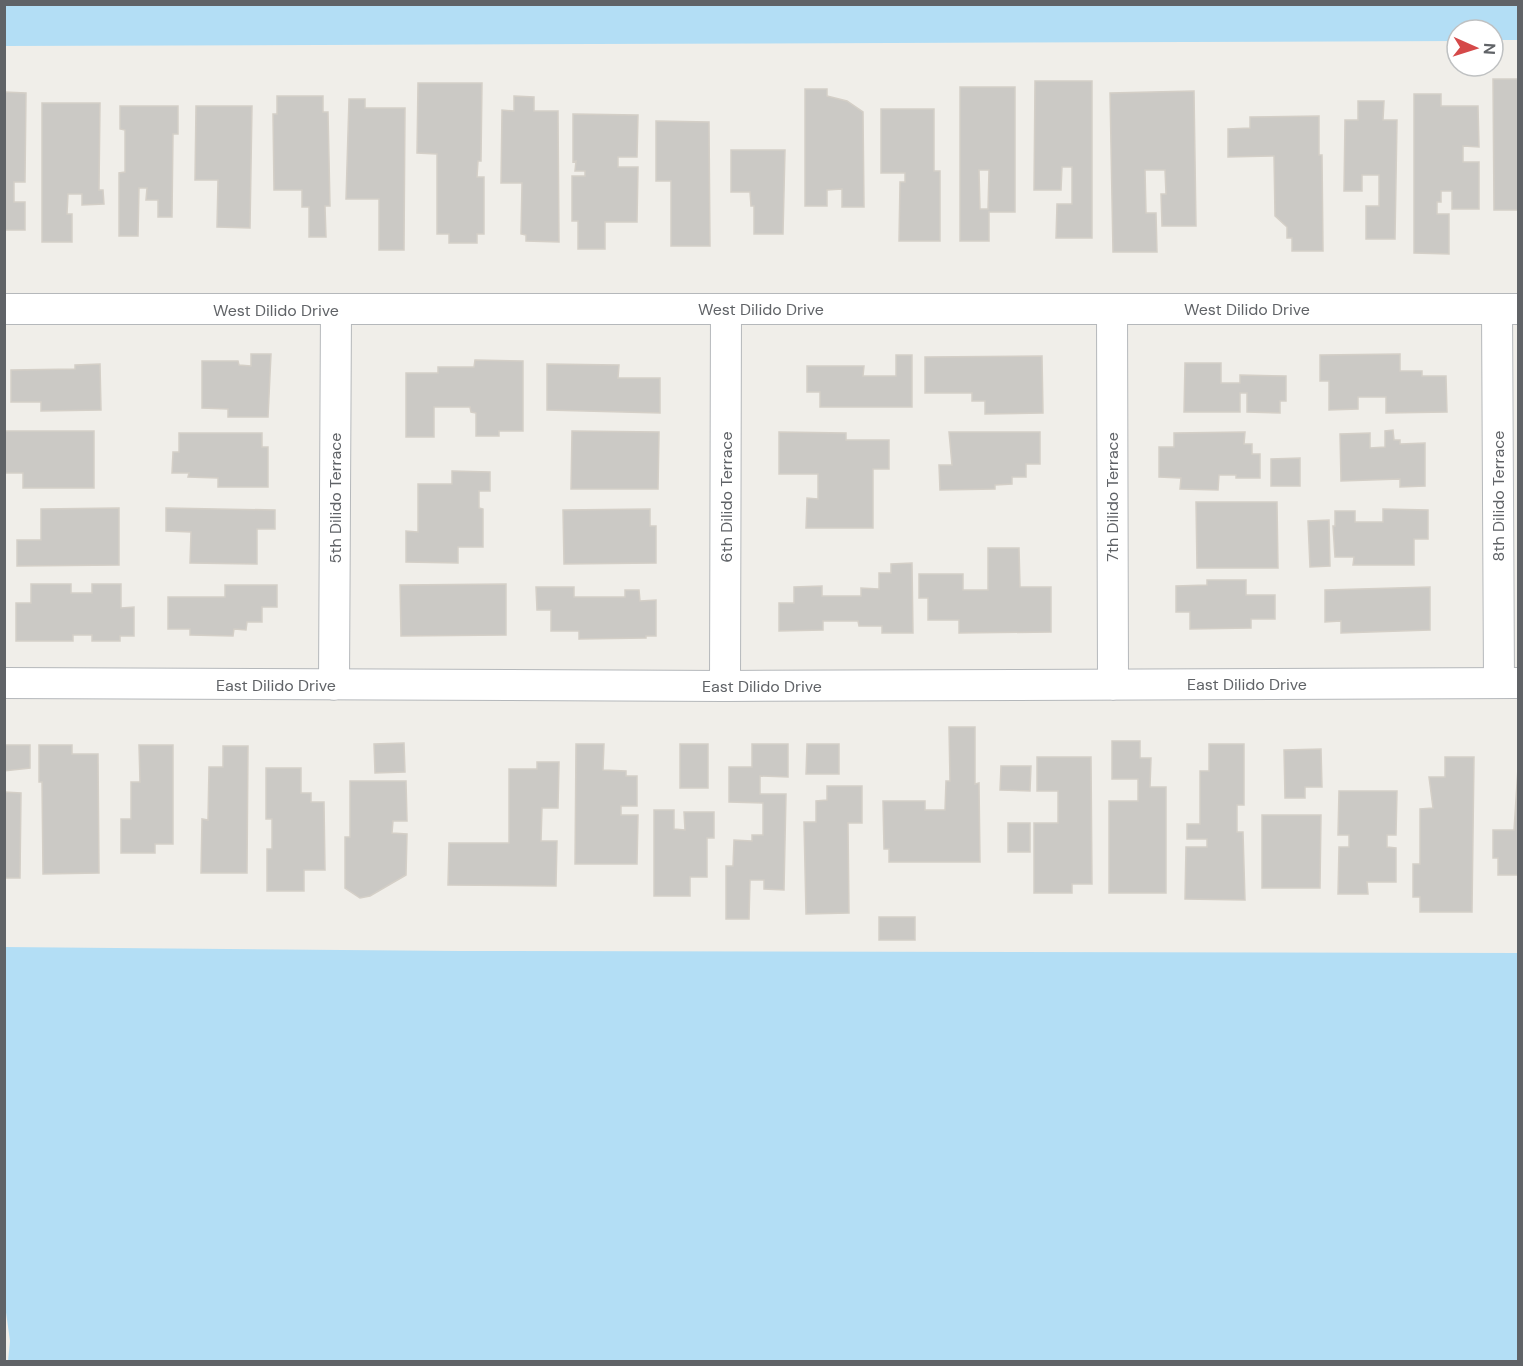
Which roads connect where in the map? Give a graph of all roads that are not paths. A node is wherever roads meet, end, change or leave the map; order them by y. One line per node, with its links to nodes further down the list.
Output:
1 (4, 309): 5 (street, West Dilido Drive)
2 (726, 309): 3 (street, West Dilido Drive); 5 (street, West Dilido Drive); 10 (street, 6th Dilido Terrace)
3 (1112, 309): 4 (street, West Dilido Drive); 9 (street, 7th Dilido Terrace)
4 (1508, 309): 7 (street, 8th Dilido Terrace)
5 (336, 310): 8 (street, 5th Dilido Terrace)
6 (4, 683): 8 (street, East Dilido Drive)
7 (1509, 683): 9 (street, East Dilido Drive)
8 (334, 685): 10 (street, East Dilido Drive)
9 (1113, 685): 10 (street, East Dilido Drive)
10 (725, 686)

